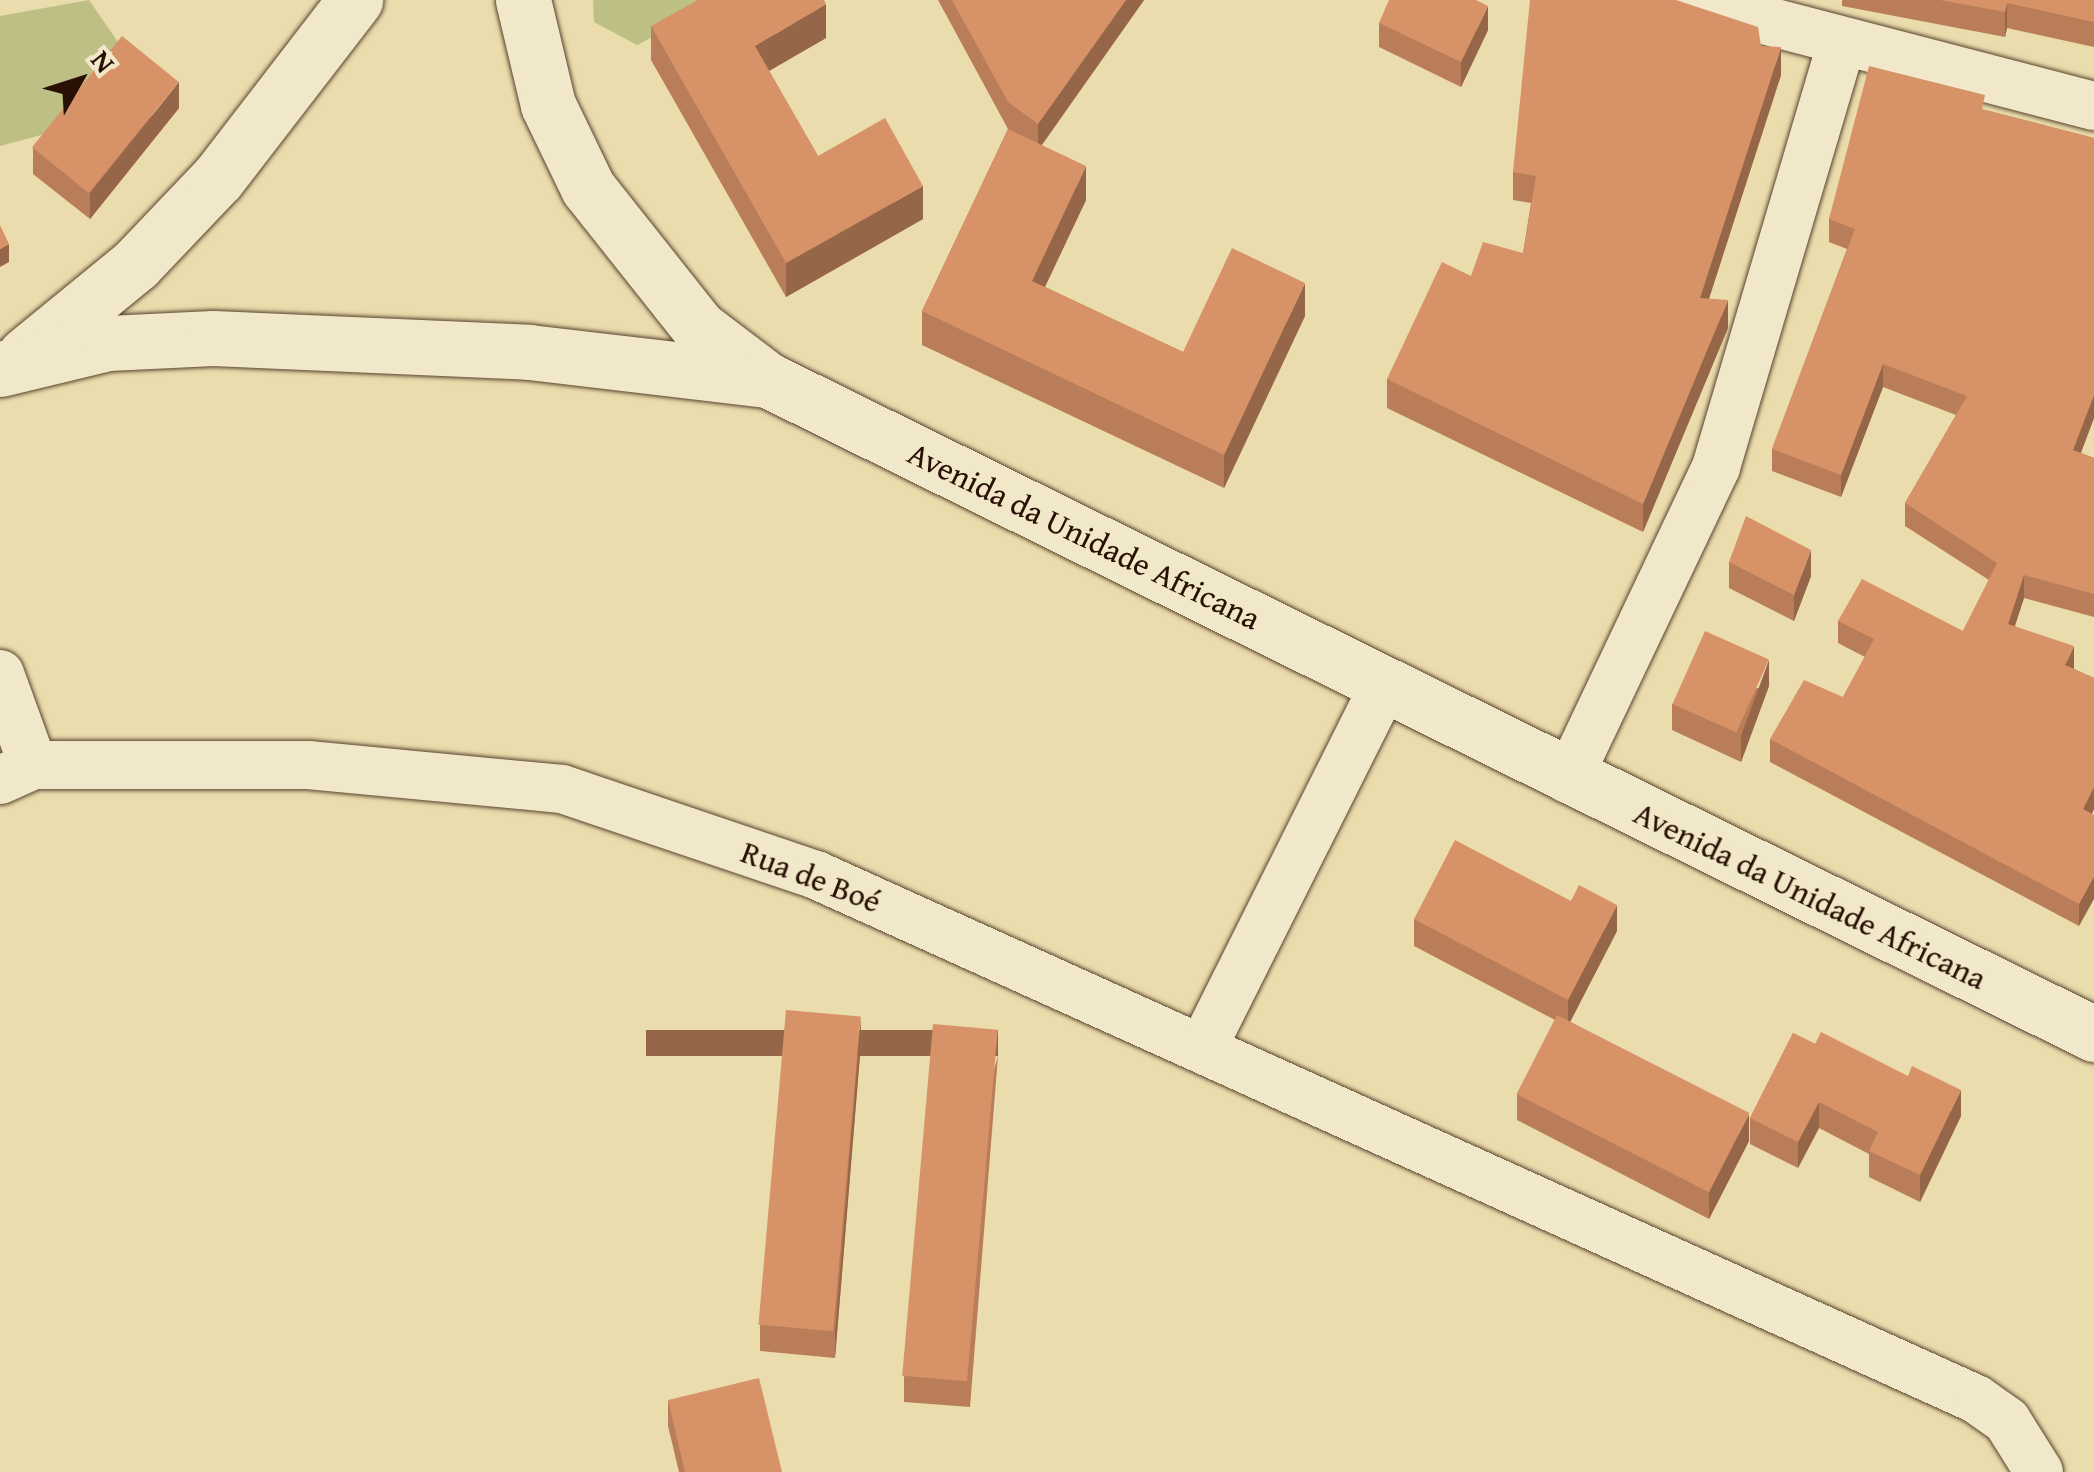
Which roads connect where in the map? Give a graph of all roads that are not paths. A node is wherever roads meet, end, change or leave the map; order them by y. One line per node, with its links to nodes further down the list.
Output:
1 (355, 0): 6 (street)
2 (523, 0): 7 (street)
3 (1686, 0): 4 (street)
4 (1841, 44): 5 (street); 11 (street)
5 (2094, 106)
6 (8, 366): 7 (street, Avenida da Unidade Africana)
7 (768, 380): 9 (street, Avenida da Unidade Africana)
8 (0, 674): 10 (street)
9 (1385, 684): 11 (street, Avenida da Unidade Africana); 13 (street)
10 (17, 773): 13 (street, Rua de Boé)
11 (1568, 779): 12 (street, Avenida da Unidade Africana)
12 (2094, 1034)
13 (1205, 1043): 14 (street, Rua de Boé)
14 (2038, 1472)

